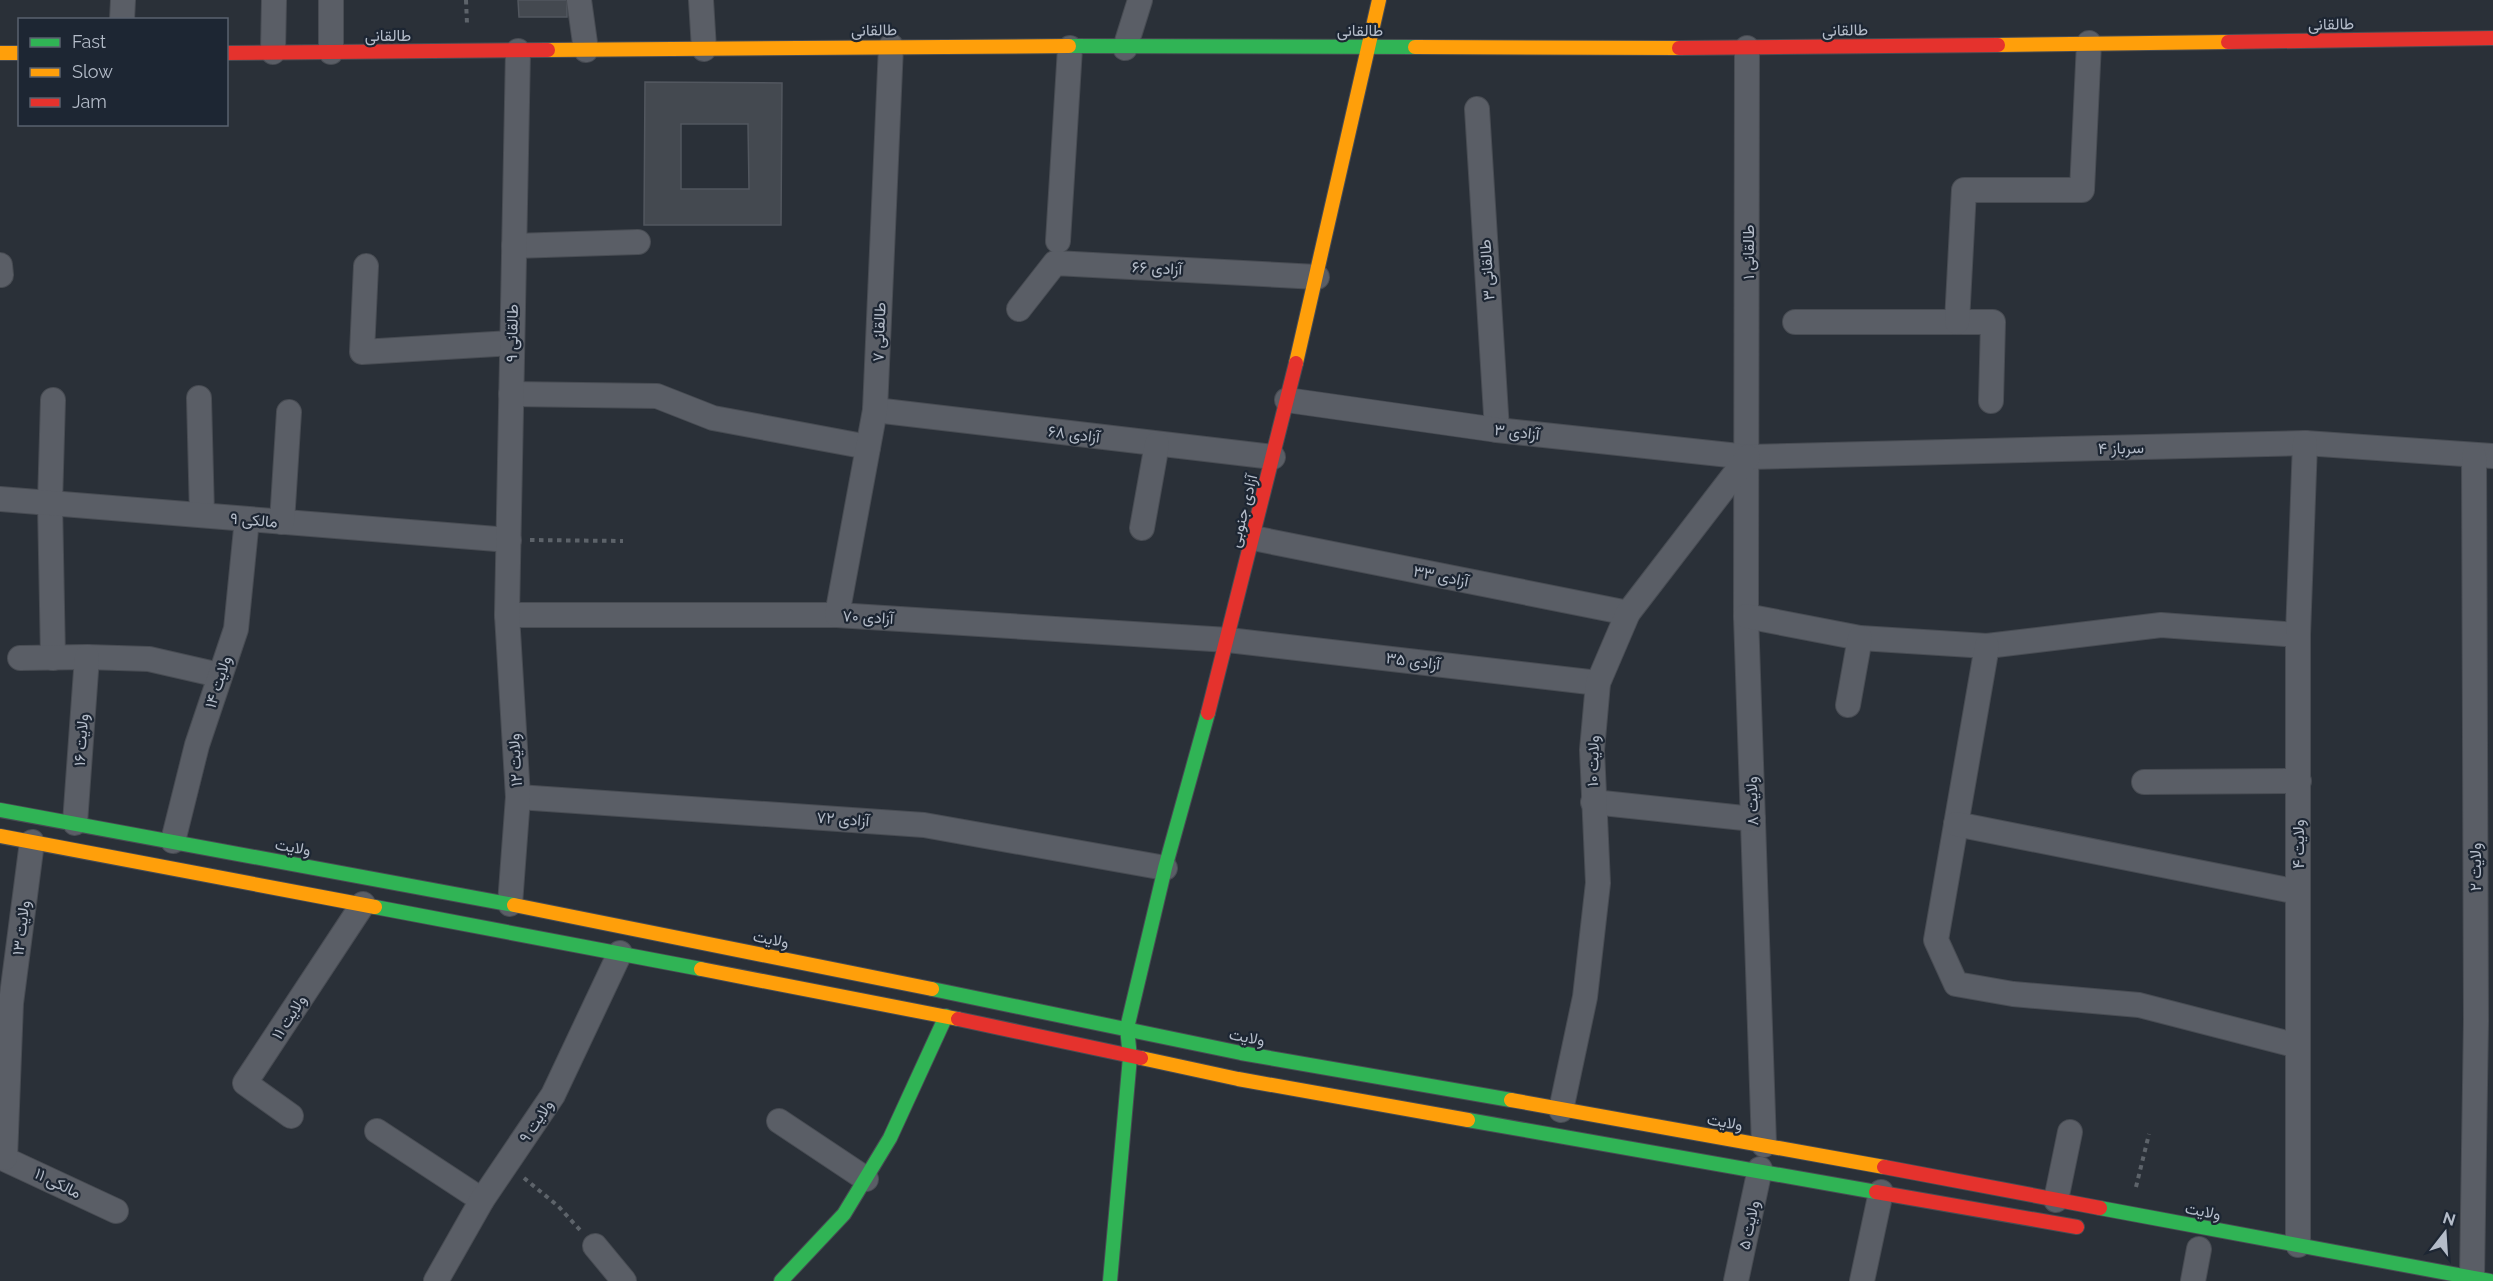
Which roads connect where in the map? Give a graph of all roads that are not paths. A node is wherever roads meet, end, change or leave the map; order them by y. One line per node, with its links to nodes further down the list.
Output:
1 (123, 0): 8 (street)
2 (274, 0): 19 (street)
3 (331, 0): 20 (street)
4 (579, 0): 17 (street)
5 (701, 0): 16 (street)
6 (1140, 0): 14 (street)
7 (1379, 0): 12 (main road, آزادی جنوبی)
8 (122, 18)
9 (2493, 38): 10 (main road, طالقانی)
10 (2089, 43): 15 (main road, طالقانی); 32 (street)
11 (891, 46): 13 (main road, طالقانی); 16 (main road, طالقانی); 39 (street, طالقانی ۷)
12 (1368, 47): 14 (main road, طالقانی); 15 (main road, طالقانی); 29 (main road, آزادی جنوبی)
13 (1070, 48): 14 (main road, طالقانی); 25 (street)
14 (1125, 48)
15 (1747, 48): 47 (street, طالقانی ۱)
16 (704, 49): 17 (main road, طالقانی)
17 (586, 50): 18 (main road, طالقانی)
18 (518, 51): 20 (main road, طالقانی); 27 (street, طالقانی ۹)
19 (273, 52): 20 (main road, طالقانی); 23 (main road, طالقانی)
20 (331, 52)
21 (0, 53): 22 (main road)
22 (18, 53)
23 (228, 53)
24 (1477, 109): 41 (street, طالقانی ۳)
25 (1058, 241)
26 (638, 242): 27 (street)
27 (514, 246): 33 (street, طالقانی ۹)
28 (366, 266): 33 (street)
29 (1317, 277): 30 (street, آزادی ۶۶); 37 (main road, آزادی جنوبی)
30 (1019, 309)
31 (1795, 322): 32 (street)
32 (1957, 322): 38 (street)
33 (512, 343): 34 (street, طالقانی ۹)
34 (511, 394): 44 (street); 55 (street, طالقانی ۹)
35 (199, 398): 50 (street)
36 (53, 400): 49 (street)
37 (1287, 400): 41 (street, آزادی ۳); 46 (main road, آزادی جنوبی)
38 (1991, 401)
39 (875, 410): 43 (street, آزادی ۶۸); 44 (street, طالقانی ۷)
40 (288, 412): 52 (street)
41 (1497, 430): 47 (street, آزادی ۳)
42 (2305, 443): 45 (street, سرباز ۴); 47 (street, سرباز ۴); 60 (street, ولایت ۴)
43 (1157, 444): 46 (street, آزادی ۶۸); 53 (street)
44 (868, 447): 58 (street, طالقانی ۷)
45 (2483, 456): 87 (street, ولایت ۲)
46 (1273, 457): 54 (main road, آزادی جنوبی)
47 (1748, 457): 56 (street, ولایت ۱۰); 59 (street, ولایت ۸)
48 (0, 499): 49 (street, مالکی ۹)
49 (50, 503): 50 (street, مالکی ۹); 66 (street)
50 (202, 515): 51 (street, مالکی ۹)
51 (247, 519): 52 (street, مالکی ۹); 67 (street, ولایت ۱۴)
52 (282, 522): 55 (street, مالکی ۹)
53 (1142, 528)
54 (1253, 538): 56 (street, آزادی ۳۳); 62 (main road, آزادی جنوبی)
55 (509, 540): 57 (street, طالقانی ۹)
56 (1628, 613): 68 (street, ولایت ۱۰)
57 (507, 615): 58 (street, آزادی ۷۰); 72 (street, ولایت ۱۲)
58 (837, 615): 62 (street, آزادی ۷۰)
59 (1746, 616): 61 (street); 75 (street, ولایت ۸)
60 (2298, 635): 63 (street); 71 (street, ولایت ۴)
61 (1860, 638): 63 (street); 69 (street)
62 (1228, 640): 68 (street, آزادی ۳۵); 81 (main road, آزادی جنوبی)
63 (1987, 646): 77 (street)
64 (87, 657): 66 (street); 67 (street); 76 (street, ولایت ۱۶)
65 (20, 658): 66 (street)
66 (53, 658)
67 (219, 675): 79 (street, ولایت ۱۴)
68 (1598, 683): 73 (street, ولایت ۱۰)
69 (1848, 705)
70 (2144, 782): 71 (street)
71 (2299, 782): 82 (street, ولایت ۴)
72 (518, 796): 81 (street, آزادی ۷۲); 84 (street, ولایت ۱۲)
73 (1593, 802): 75 (street); 91 (street, ولایت ۱۰)
74 (0, 810): 76 (main road, ولایت)
75 (1753, 819): 96 (street, ولایت ۸)
76 (75, 823): 79 (main road, ولایت)
77 (1956, 824): 82 (street); 89 (street)
78 (0, 836): 80 (main road)
79 (173, 841): 84 (main road, ولایت)
80 (32, 842): 83 (main road); 97 (street, ولایت ۱۳)
81 (1165, 868): 88 (main road, آزادی جنوبی)
82 (2298, 892): 89 (street, ولایت ۴)
83 (363, 904): 85 (main road); 92 (street, ولایت ۱۱)
84 (510, 904): 88 (main road, ولایت)
85 (620, 953): 86 (main road); 102 (street, ولایت ۹)
86 (946, 1016): 90 (main road); 99 (main road)
87 (2484, 1025): 101 (street, ولایت ۲)
88 (1127, 1028): 90 (main road, آزادی جنوبی); 91 (main road, ولایت)
89 (2298, 1046): 106 (street, ولایت ۴)
90 (1130, 1057): 98 (main road); 113 (main road, آزادی جنوبی)
91 (1561, 1110): 96 (main road, ولایت)
92 (291, 1116)
93 (779, 1121): 99 (street)
94 (377, 1131): 102 (street)
95 (2070, 1132): 103 (street)
96 (1764, 1145): 103 (main road, ولایت)
97 (3, 1158): 104 (street, مالکی ۱۱)
98 (1760, 1169): 100 (main road); 114 (street, ولایت ۵)
99 (866, 1179): 112 (main road)
100 (1881, 1192): 105 (main road); 115 (street)
101 (2483, 1199): 109 (street, ولایت ۲)
102 (483, 1200): 110 (street, ولایت ۹)
103 (2056, 1200): 106 (main road, ولایت)
104 (116, 1211)
105 (2093, 1230)
106 (2298, 1245): 109 (main road, ولایت)
107 (595, 1246): 111 (street)
108 (2199, 1249): 116 (street)
109 (2481, 1279)
110 (436, 1281)
111 (624, 1281)
112 (781, 1281)
113 (1110, 1281)
114 (1736, 1281)
115 (1862, 1281)
116 (2193, 1281)

